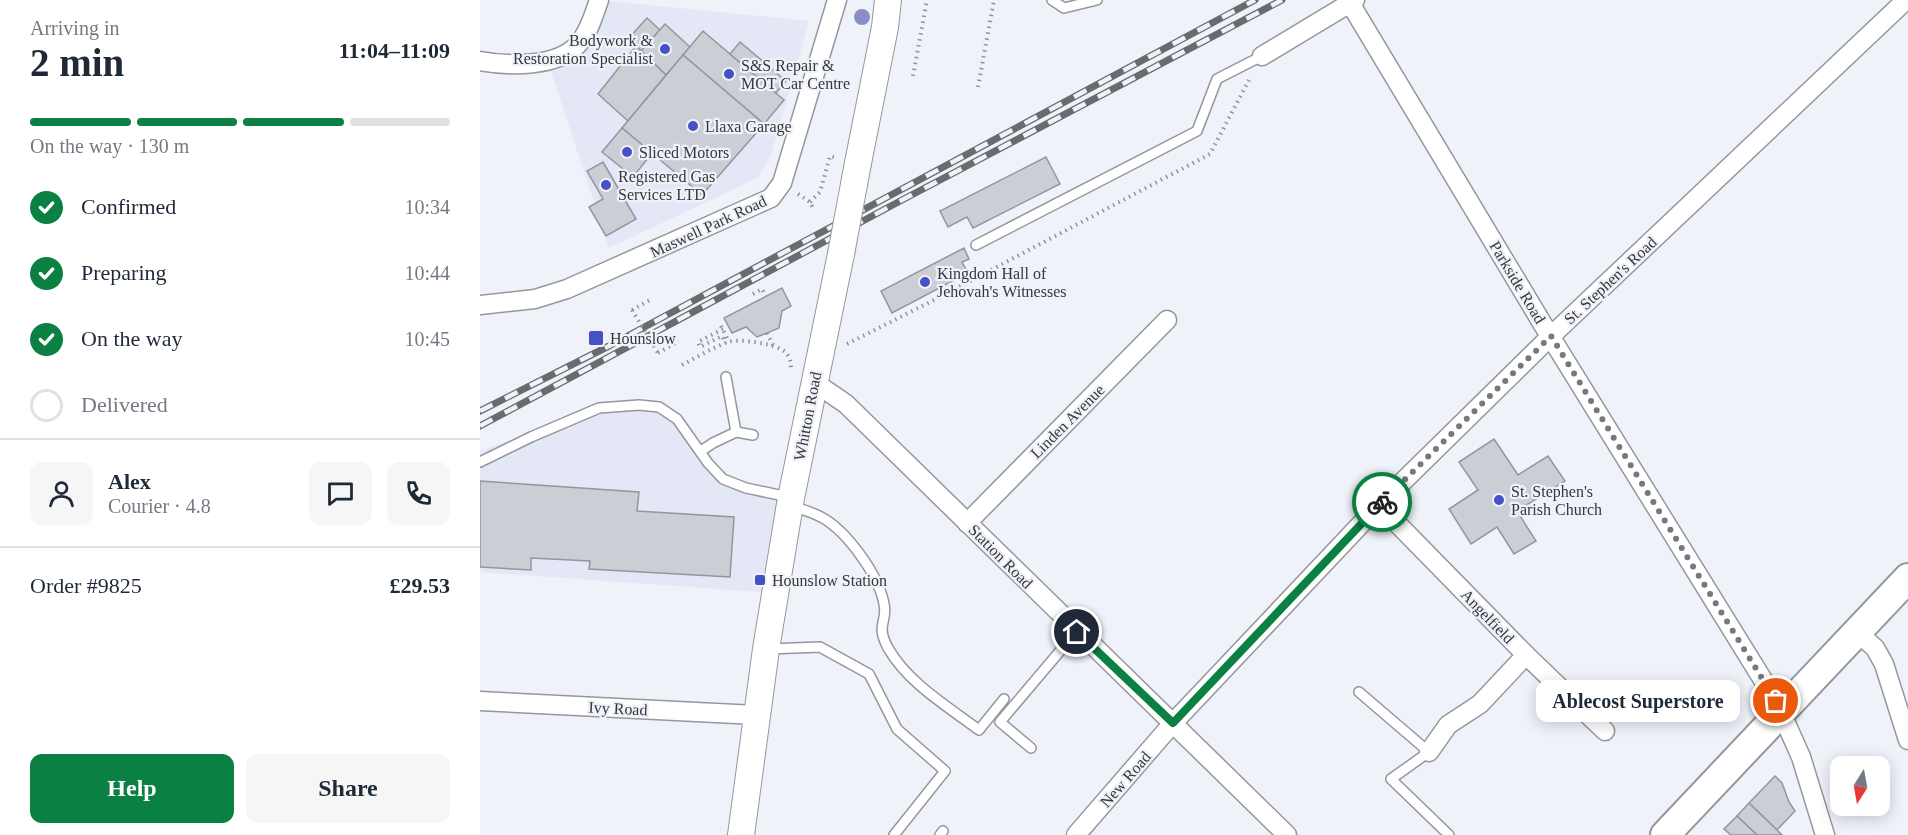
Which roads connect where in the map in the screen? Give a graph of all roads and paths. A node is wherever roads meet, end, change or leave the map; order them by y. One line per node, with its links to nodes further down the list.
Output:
1 (599, 0): 11 (street)
2 (837, 0): 20 (street, Maswell Park Road)
3 (888, 0): 28 (main road, Whitton Road, bridge)
4 (927, 0): 12 (path)
5 (994, 0): 13 (path)
6 (1052, 0): 7 (lane)
7 (1097, 0)
8 (1906, 0): 23 (street, St. Stephen's Road)
9 (1352, 2): 10 (street); 23 (street, Parkside Road)
10 (1262, 56): 16 (lane); 28 (path)
11 (480, 61)
12 (913, 76)
13 (978, 87)
14 (825, 176): 15 (path)
15 (810, 201)
16 (976, 245)
17 (753, 294): 18 (path)
18 (766, 296)
19 (652, 299): 24 (path, bridge)
20 (480, 305)
21 (1167, 320): 36 (street, Linden Avenue)
22 (768, 333): 26 (path)
23 (1551, 336): 35 (street, St. Stephen's Road); 45 (street, Parkside Road)
24 (679, 341)
25 (728, 342): 25 (path); 26 (path); 27 (path)
26 (773, 346): 28 (path)
27 (682, 365)
28 (808, 373): 34 (main road, Whitton Road); 36 (street, Station Road)
29 (726, 376): 30 (lane)
30 (736, 432): 31 (lane); 32 (lane)
31 (753, 435)
32 (701, 451): 33 (lane); 34 (lane)
33 (480, 462)
34 (790, 502): 40 (main road, Whitton Road); 43 (lane)
35 (1379, 505): 41 (street, Angelfield); 47 (street, St. Stephen's Road)
36 (967, 523): 38 (street, Station Road)
37 (1908, 578): 39 (main road)
38 (1077, 632): 47 (street, Station Road); 50 (lane)
39 (1857, 632): 45 (main road); 49 (street)
40 (766, 649): 46 (main road, Whitton Road); 53 (lane)
41 (1526, 655): 48 (street); 51 (street, Angelfield)
42 (1359, 692): 51 (lane)
43 (1004, 699)
44 (480, 701): 46 (street, Ivy Road)
45 (1781, 714): 57 (main road); 58 (street, Parkside Road)
46 (756, 715): 52 (main road, Whitton Road)
47 (1173, 723): 54 (street, New Road); 55 (street, Station Road)
48 (1605, 731)
49 (1908, 740)
50 (1031, 748)
51 (1429, 752): 56 (lane)
52 (741, 835)
53 (894, 835)
54 (1077, 835)
55 (1287, 835)
56 (1449, 835)
57 (1665, 835)
58 (1825, 835)

